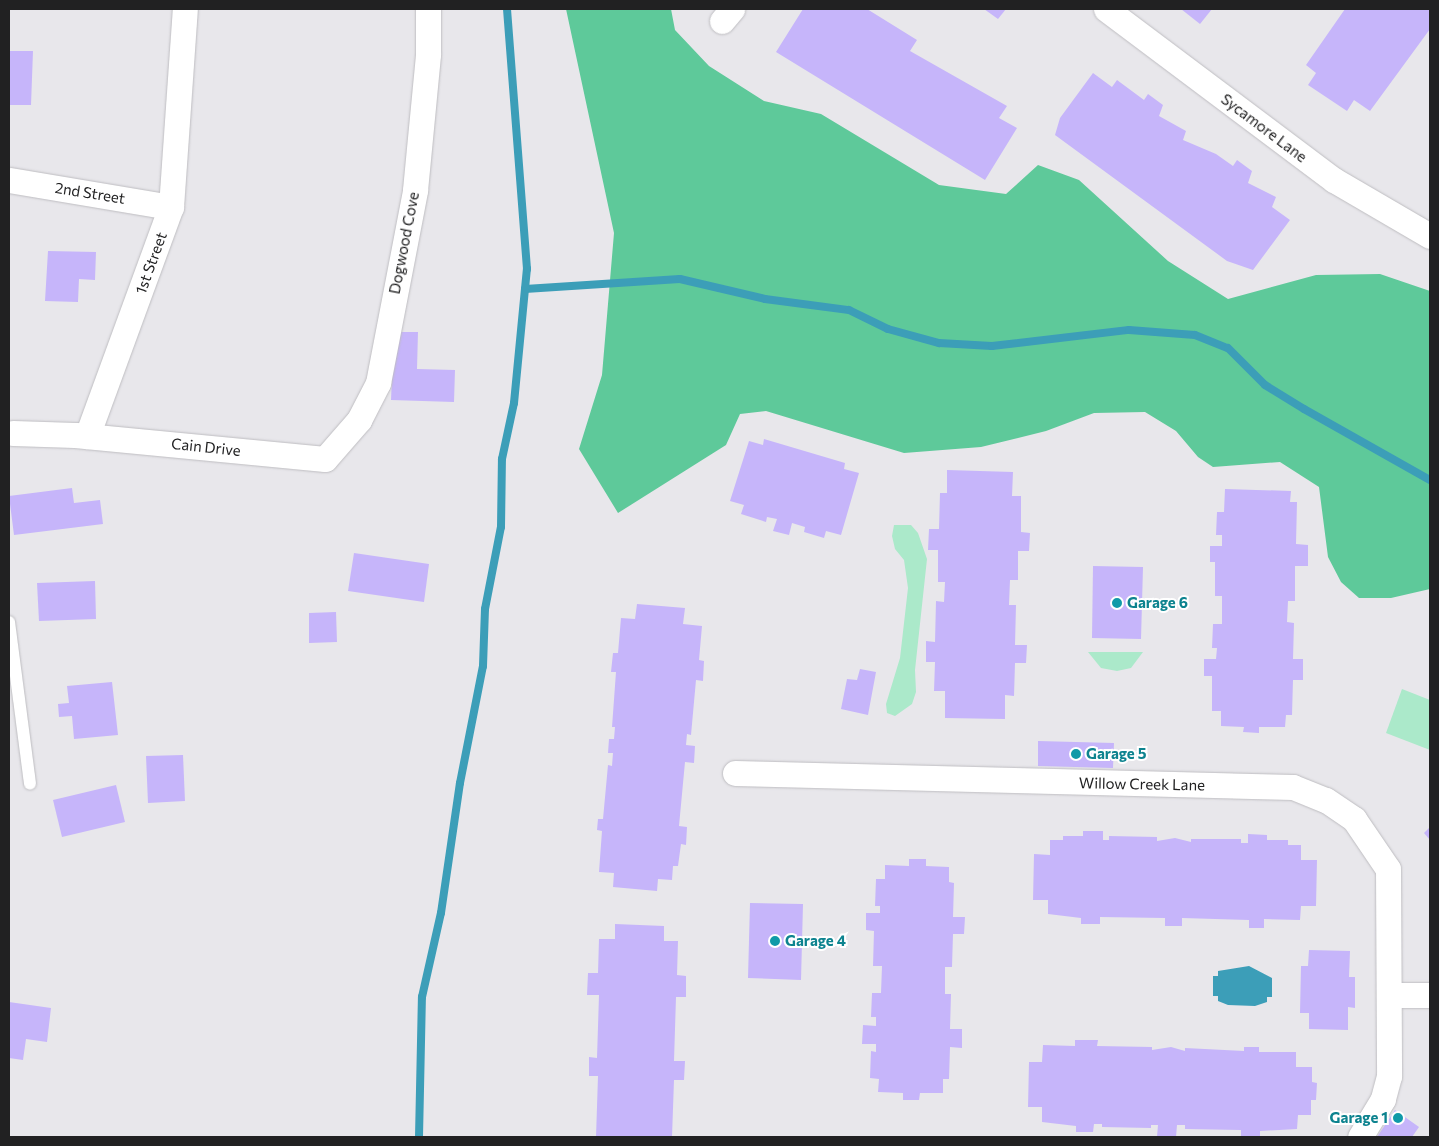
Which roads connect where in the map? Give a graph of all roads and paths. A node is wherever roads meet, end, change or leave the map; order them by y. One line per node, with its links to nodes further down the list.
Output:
1 (185, 9): 5 (street, 1st Street)
2 (428, 9): 9 (street, Dogwood Cove)
3 (1106, 9): 6 (street, Sycamore Lane)
4 (9, 180): 5 (street, 2nd Street)
5 (171, 207): 8 (street, 1st Street)
6 (1430, 236)
7 (11, 434): 8 (street)
8 (87, 436): 9 (street, Cain Drive)
9 (325, 459)
10 (9, 622): 12 (lane)
11 (735, 772): 13 (street, Willow Creek Lane)
12 (30, 784)
13 (1390, 995): 14 (street); 15 (street, Willow Creek Lane)
14 (1430, 995)
15 (1360, 1137)

